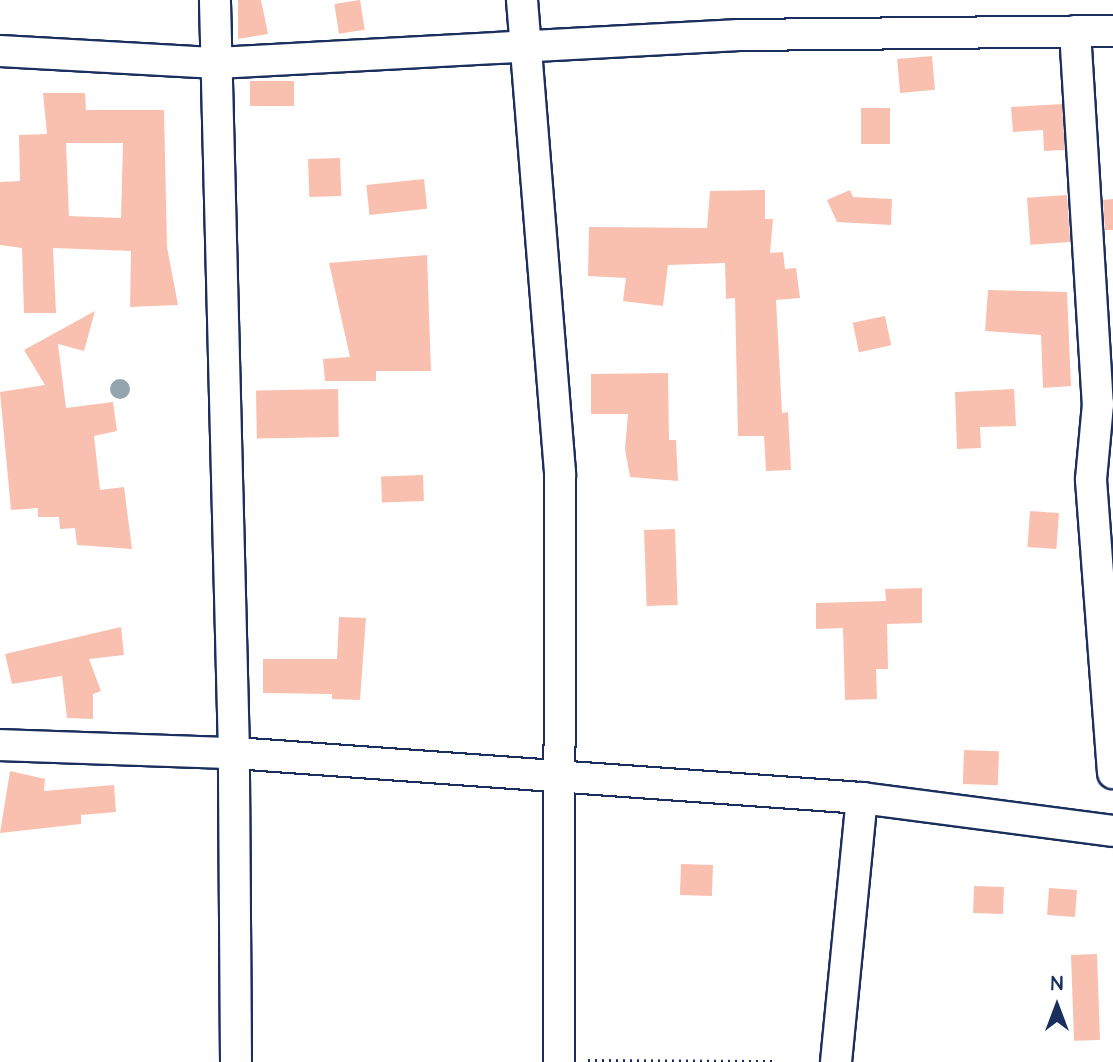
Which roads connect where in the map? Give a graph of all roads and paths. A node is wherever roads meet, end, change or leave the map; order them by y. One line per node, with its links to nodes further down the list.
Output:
1 (215, 0): 7 (street)
2 (522, 0): 5 (street)
3 (1075, 31): 4 (street); 5 (street); 10 (street)
4 (1113, 31)
5 (529, 46): 7 (street); 11 (street)
6 (0, 51): 7 (street)
7 (217, 63): 9 (street)
8 (0, 745): 9 (street)
9 (234, 753): 11 (street); 15 (street)
10 (1113, 773)
11 (557, 779): 12 (street); 14 (street)
12 (862, 798): 13 (street); 17 (street)
13 (1113, 831)
14 (559, 1061): 16 (path)
15 (236, 1062)
16 (776, 1062)
17 (836, 1062)

